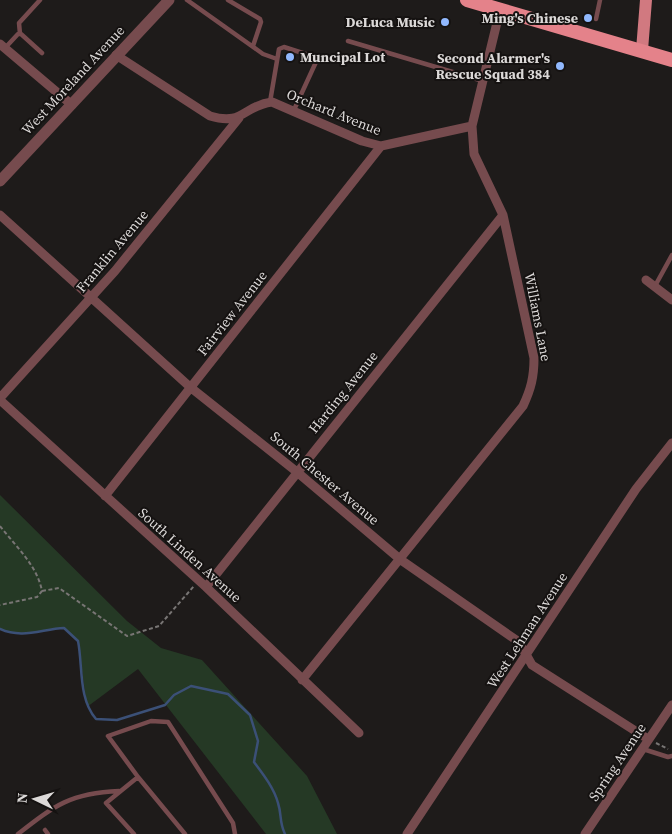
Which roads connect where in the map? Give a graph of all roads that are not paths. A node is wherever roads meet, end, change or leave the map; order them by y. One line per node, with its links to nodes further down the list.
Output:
1 (40, 0): 10 (lane)
2 (169, 0): 16 (street, West Moreland Avenue)
3 (187, 0): 13 (lane)
4 (228, 0): 13 (lane)
5 (467, 0): 8 (highway)
6 (600, 0): 9 (lane)
7 (646, 0): 14 (main road)
8 (500, 10): 14 (highway); 19 (street, Williams Lane)
9 (596, 19)
10 (20, 34): 12 (lane); 15 (lane)
11 (348, 41): 19 (lane)
12 (2, 46): 21 (street)
13 (253, 46): 17 (lane)
14 (642, 50): 18 (highway)
15 (42, 52)
16 (116, 55): 21 (street, West Moreland Avenue); 23 (street)
17 (277, 59): 20 (lane); 22 (lane)
18 (672, 60)
19 (483, 82): 24 (street, Williams Lane)
20 (270, 102): 22 (street, Orchard Avenue); 23 (street, Orchard Avenue)
21 (72, 105): 26 (street, West Moreland Avenue)
22 (293, 112): 25 (street, Orchard Avenue)
23 (239, 118): 32 (street, Franklin Avenue)
24 (472, 126): 25 (street, Orchard Avenue); 28 (street, Williams Lane)
25 (381, 146): 34 (street, Fairview Avenue)
26 (0, 181)
27 (0, 214): 32 (street, South Chester Avenue)
28 (503, 215): 37 (street, Harding Avenue); 39 (street, Williams Lane)
29 (672, 255): 31 (lane)
30 (646, 280): 31 (street)
31 (654, 286): 33 (street)
32 (91, 299): 34 (street, South Chester Avenue); 35 (street, Franklin Avenue)
33 (672, 300)
34 (190, 387): 37 (street, South Chester Avenue); 38 (street, Fairview Avenue)
35 (0, 399): 38 (street, South Linden Avenue)
36 (672, 443): 41 (street, West Lehman Avenue)
37 (297, 472): 39 (street, South Chester Avenue); 40 (street, Harding Avenue)
38 (105, 496): 40 (street, South Linden Avenue)
39 (401, 560): 41 (street, South Chester Avenue); 42 (street, Williams Lane)
40 (202, 584): 42 (street, South Linden Avenue)
41 (527, 657): 45 (street, South Chester Avenue); 56 (street, West Lehman Avenue)
42 (302, 680): 44 (street, South Linden Avenue)
43 (672, 705): 45 (street, Spring Avenue)
44 (359, 733)
45 (648, 739): 46 (street, Spring Avenue)
46 (642, 748): 47 (lane); 57 (street, Spring Avenue)
47 (672, 756)
48 (138, 777): 49 (lane); 54 (lane); 55 (lane)
49 (119, 790): 50 (lane); 53 (lane)
50 (25, 829): 51 (lane); 52 (lane)
51 (18, 834)
52 (29, 834)
53 (134, 834)
54 (185, 834)
55 (235, 834)
56 (407, 834)
57 (585, 834)

